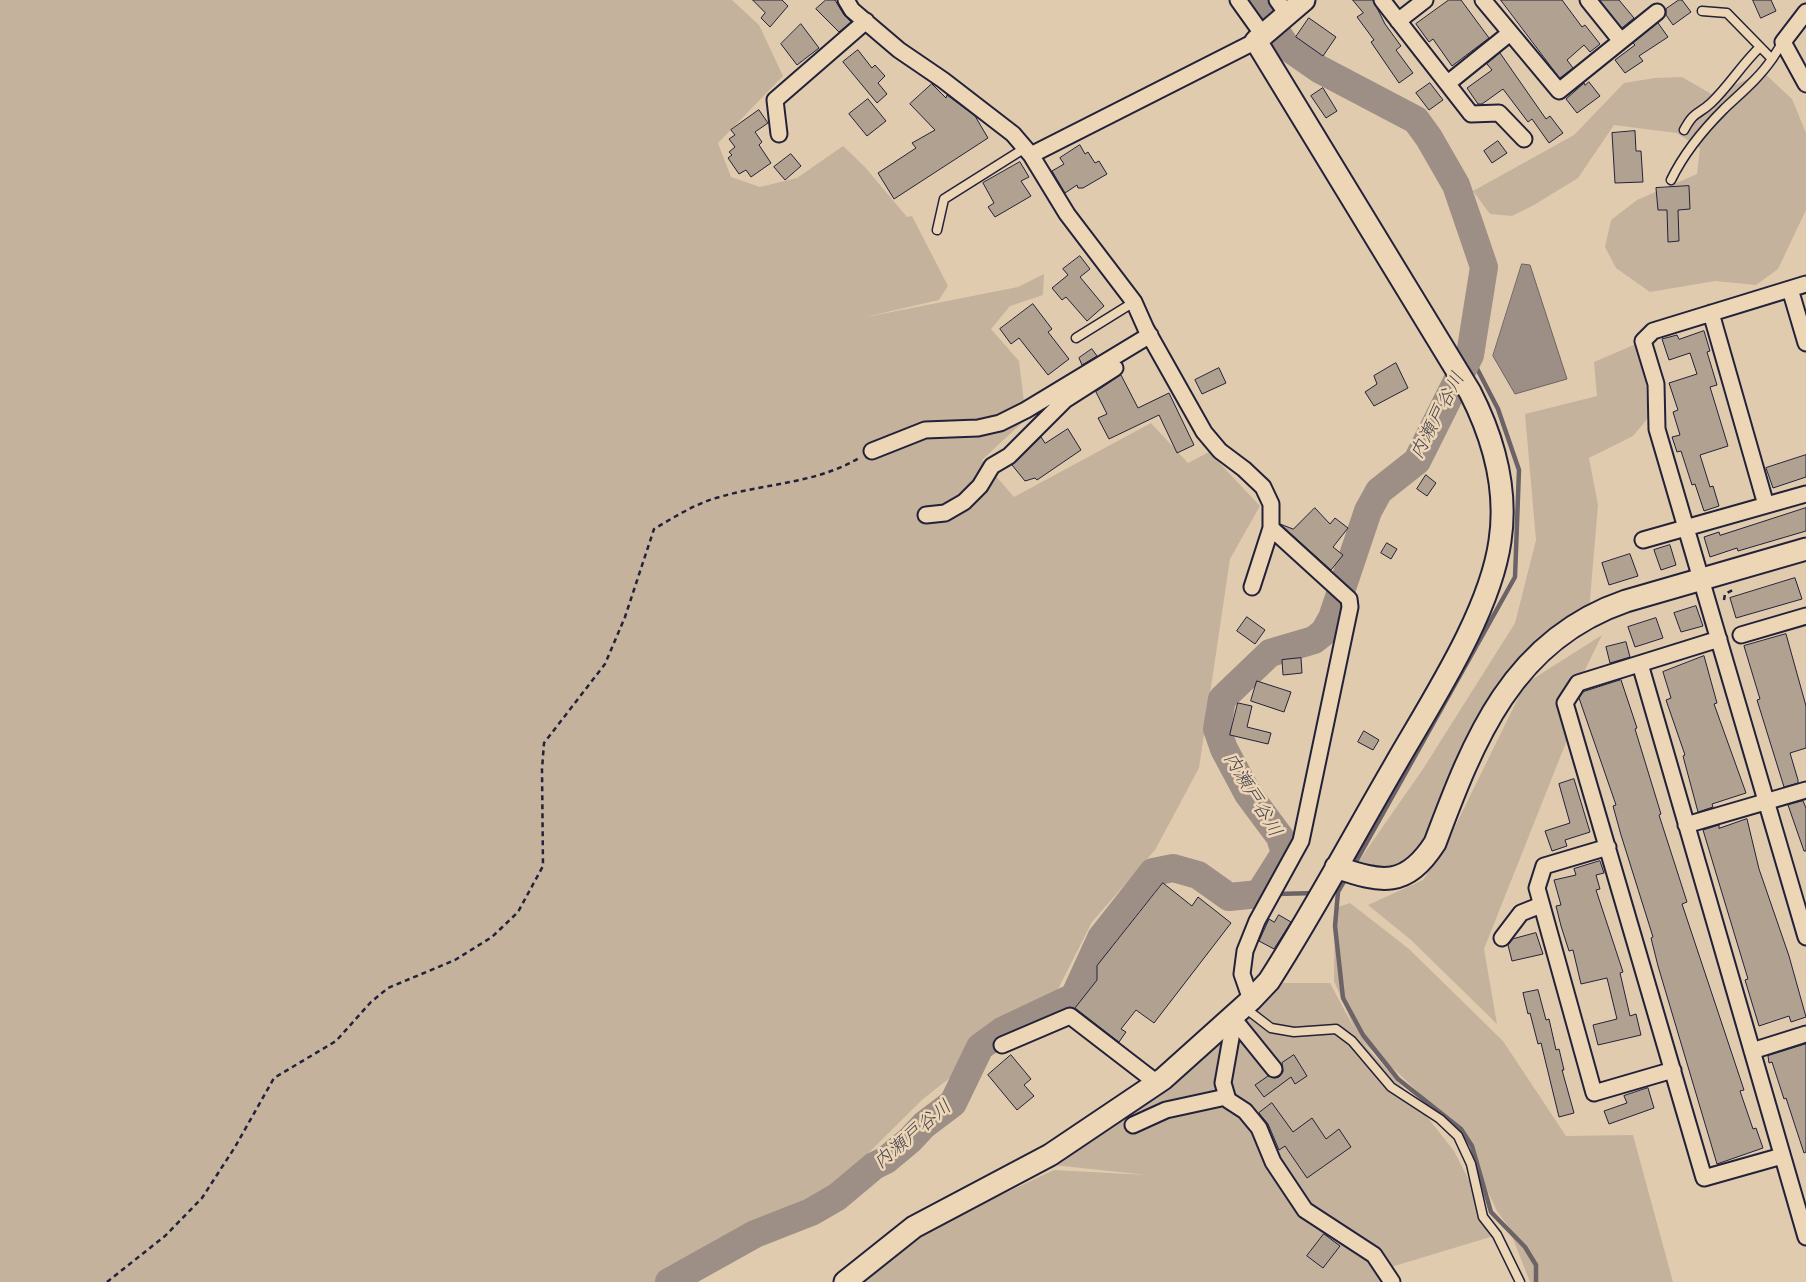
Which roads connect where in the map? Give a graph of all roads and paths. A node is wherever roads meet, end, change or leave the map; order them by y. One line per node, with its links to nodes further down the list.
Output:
1 (846, 0): 12 (street)
2 (1238, 0): 15 (street)
3 (1304, 0): 8 (street)
4 (1382, 0): 13 (street)
5 (1424, 0): 13 (street)
6 (1483, 0): 14 (street)
7 (1588, 0): 16 (street)
8 (1281, 11): 15 (street)
9 (1702, 11): 18 (lane)
10 (1657, 12): 16 (street)
11 (1806, 12): 17 (street)
12 (866, 21): 23 (street); 25 (street)
13 (1398, 21): 20 (street)
14 (1510, 33): 16 (street); 20 (street)
15 (1260, 38): 25 (street); 55 (street)
16 (1621, 41)
17 (1783, 42): 19 (lane); 21 (street)
18 (1760, 47): 19 (lane); 22 (lane)
19 (1772, 59): 26 (lane)
20 (1448, 83): 24 (street)
21 (1806, 84)
22 (1684, 130)
23 (779, 134)
24 (1524, 139)
25 (1028, 152): 27 (lane); 30 (street)
26 (1671, 180)
27 (937, 230)
28 (1806, 284): 29 (street)
29 (1790, 289): 31 (street); 34 (street)
30 (1134, 302): 32 (lane); 33 (street)
31 (1711, 313): 37 (street); 40 (street)
32 (1076, 338)
33 (1152, 339): 35 (street); 38 (street); 39 (street)
34 (1806, 343)
35 (872, 451): 70 (path)
36 (1806, 494): 37 (street)
37 (1766, 505): 40 (street)
38 (926, 515)
39 (1271, 528): 44 (street); 59 (street)
40 (1687, 528): 41 (street); 43 (street)
41 (1643, 540)
42 (1806, 549): 43 (street)
43 (1702, 579): 49 (street); 55 (street)
44 (1252, 587)
45 (1740, 588): 46 (path)
46 (1723, 603)
47 (1805, 620): 48 (street)
48 (1741, 636)
49 (1720, 639): 50 (street); 52 (street)
50 (1640, 664): 53 (street); 54 (street)
51 (1806, 790): 52 (street)
52 (1767, 801): 53 (street); 57 (street)
53 (1686, 825): 62 (street)
54 (1608, 848): 56 (street); 64 (street)
55 (1341, 873): 59 (street)
56 (1541, 905): 58 (street); 64 (street)
57 (1806, 936)
58 (1502, 938)
59 (1238, 1011): 63 (street); 65 (street); 66 (street); 73 (lane)
60 (1806, 1034): 62 (street)
61 (1002, 1045): 65 (street)
62 (1752, 1051): 68 (street)
63 (1274, 1069)
64 (1673, 1070): 68 (street)
65 (1157, 1083): 71 (street)
66 (1226, 1097): 67 (street); 72 (street)
67 (1133, 1125)
68 (1782, 1156): 69 (street)
69 (1806, 1237)
70 (107, 1282)
71 (845, 1282)
72 (1392, 1282)
73 (1520, 1282)

